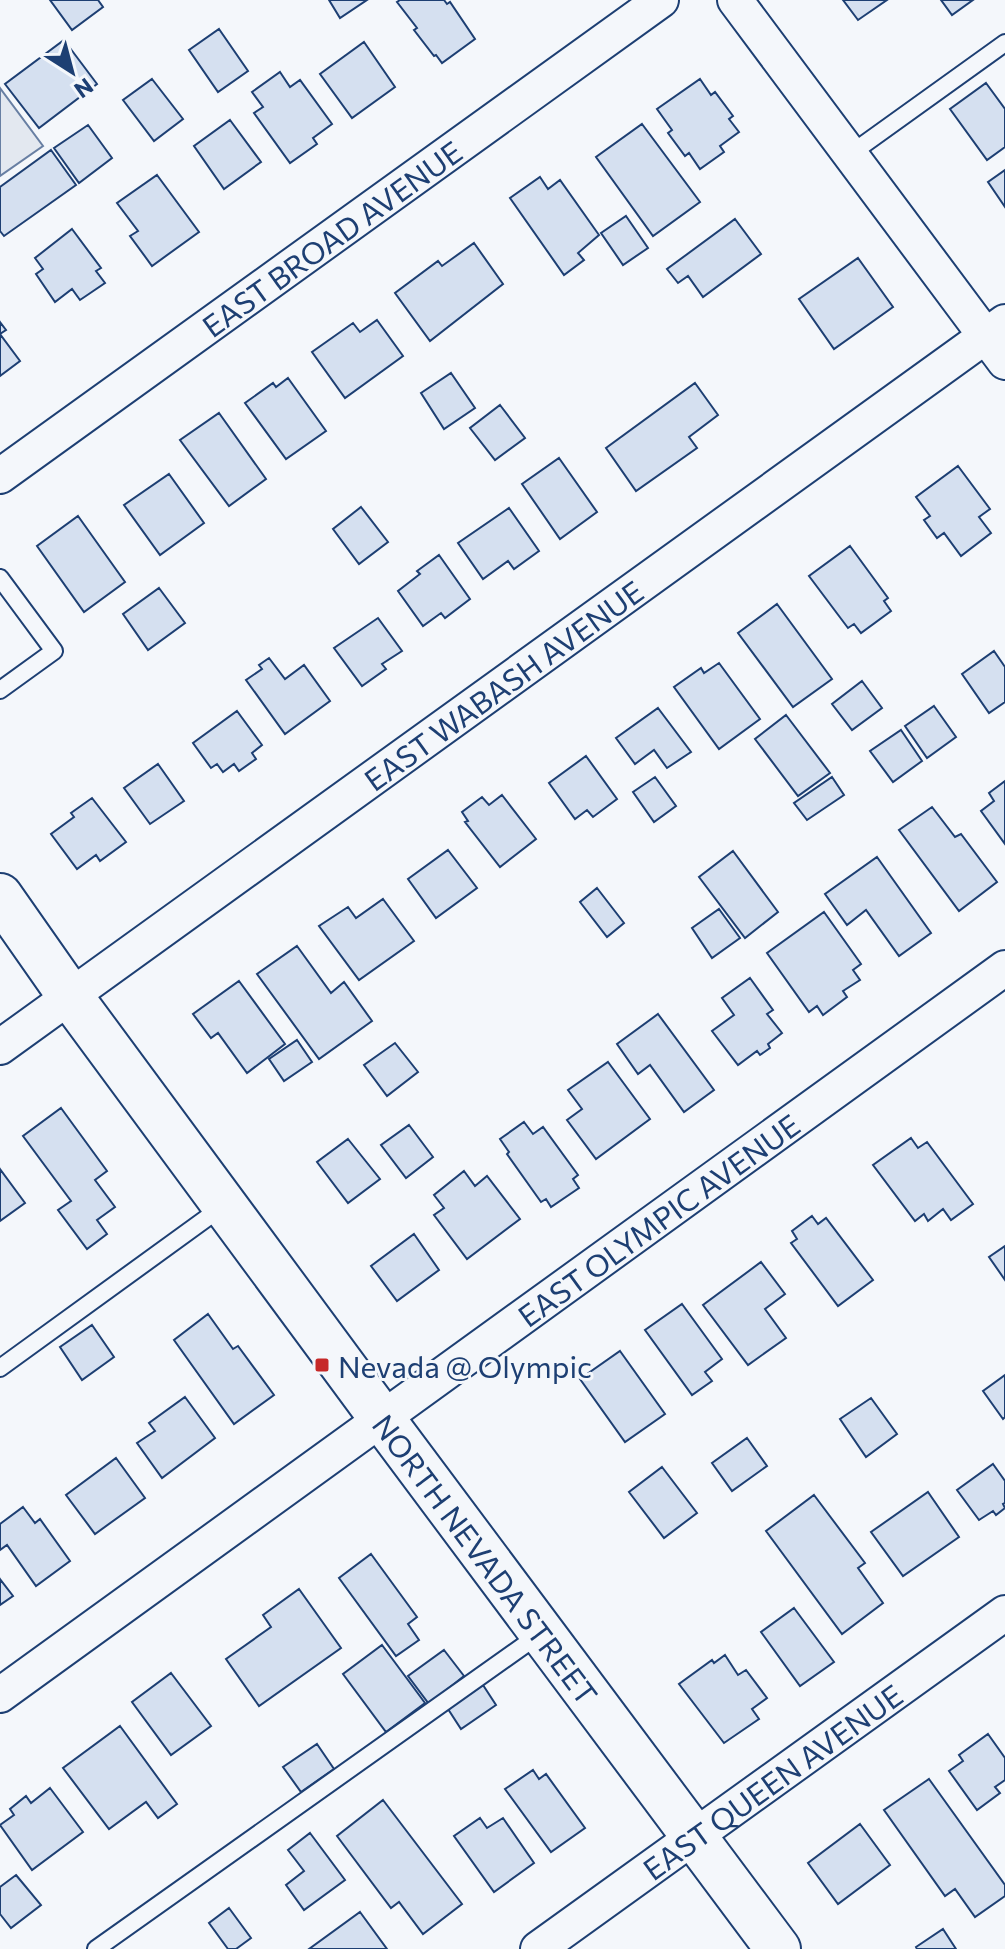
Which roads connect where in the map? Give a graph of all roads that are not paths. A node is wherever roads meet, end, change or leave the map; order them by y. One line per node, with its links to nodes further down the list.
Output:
1 (661, 0): 6 (street, EAST BROAD AVENUE)
2 (735, 0): 4 (street)
3 (1005, 43): 4 (lane)
4 (849, 155): 5 (street)
5 (998, 340): 11 (street, EAST WABASH AVENUE)
6 (0, 476)
7 (0, 578): 8 (lane)
8 (0, 690)
9 (0, 896): 11 (main road, NORTH NEVADA STREET)
10 (1005, 968): 15 (street, EAST OLYMPIC AVENUE)
11 (70, 996): 12 (street, EAST WABASH AVENUE); 13 (main road, NORTH NEVADA STREET)
12 (0, 1047)
13 (225, 1204): 14 (lane); 15 (main road, NORTH NEVADA STREET)
14 (0, 1368)
15 (383, 1420): 17 (main road, NORTH NEVADA STREET); 18 (street, EAST OLYMPIC AVENUE)
16 (1005, 1613): 19 (street, EAST QUEEN AVENUE)
17 (542, 1634): 19 (main road, NORTH NEVADA STREET); 20 (lane)
18 (0, 1695)
19 (694, 1836): 21 (street, EAST QUEEN AVENUE); 22 (main road, NORTH NEVADA STREET)
20 (96, 1949)
21 (538, 1949)
22 (778, 1949)

